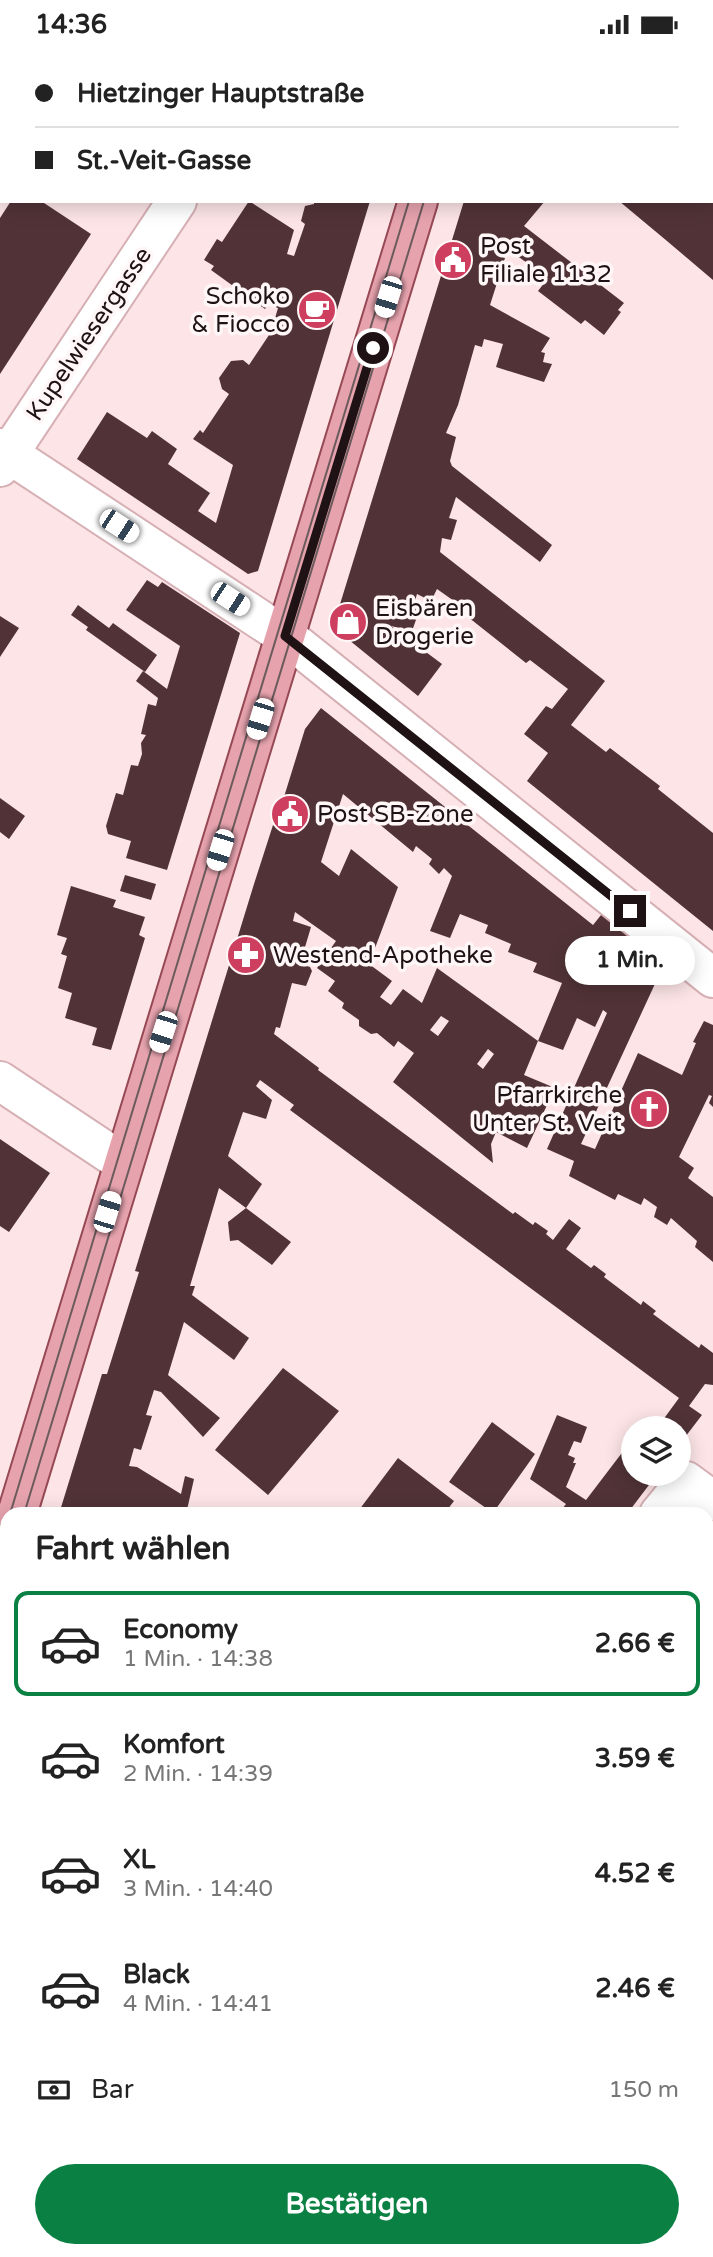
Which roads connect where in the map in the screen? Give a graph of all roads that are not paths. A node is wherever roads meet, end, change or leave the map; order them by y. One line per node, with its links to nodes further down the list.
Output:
1 (176, 203): 3 (street, Kupelwiesergasse)
2 (417, 203): 4 (main road)
3 (3, 456): 4 (street)
4 (285, 636): 5 (street); 7 (main road)
5 (713, 978)
6 (0, 1081): 7 (street)
7 (122, 1162): 9 (main road)
8 (713, 1501): 10 (street)
9 (19, 1507)
10 (665, 1507)

